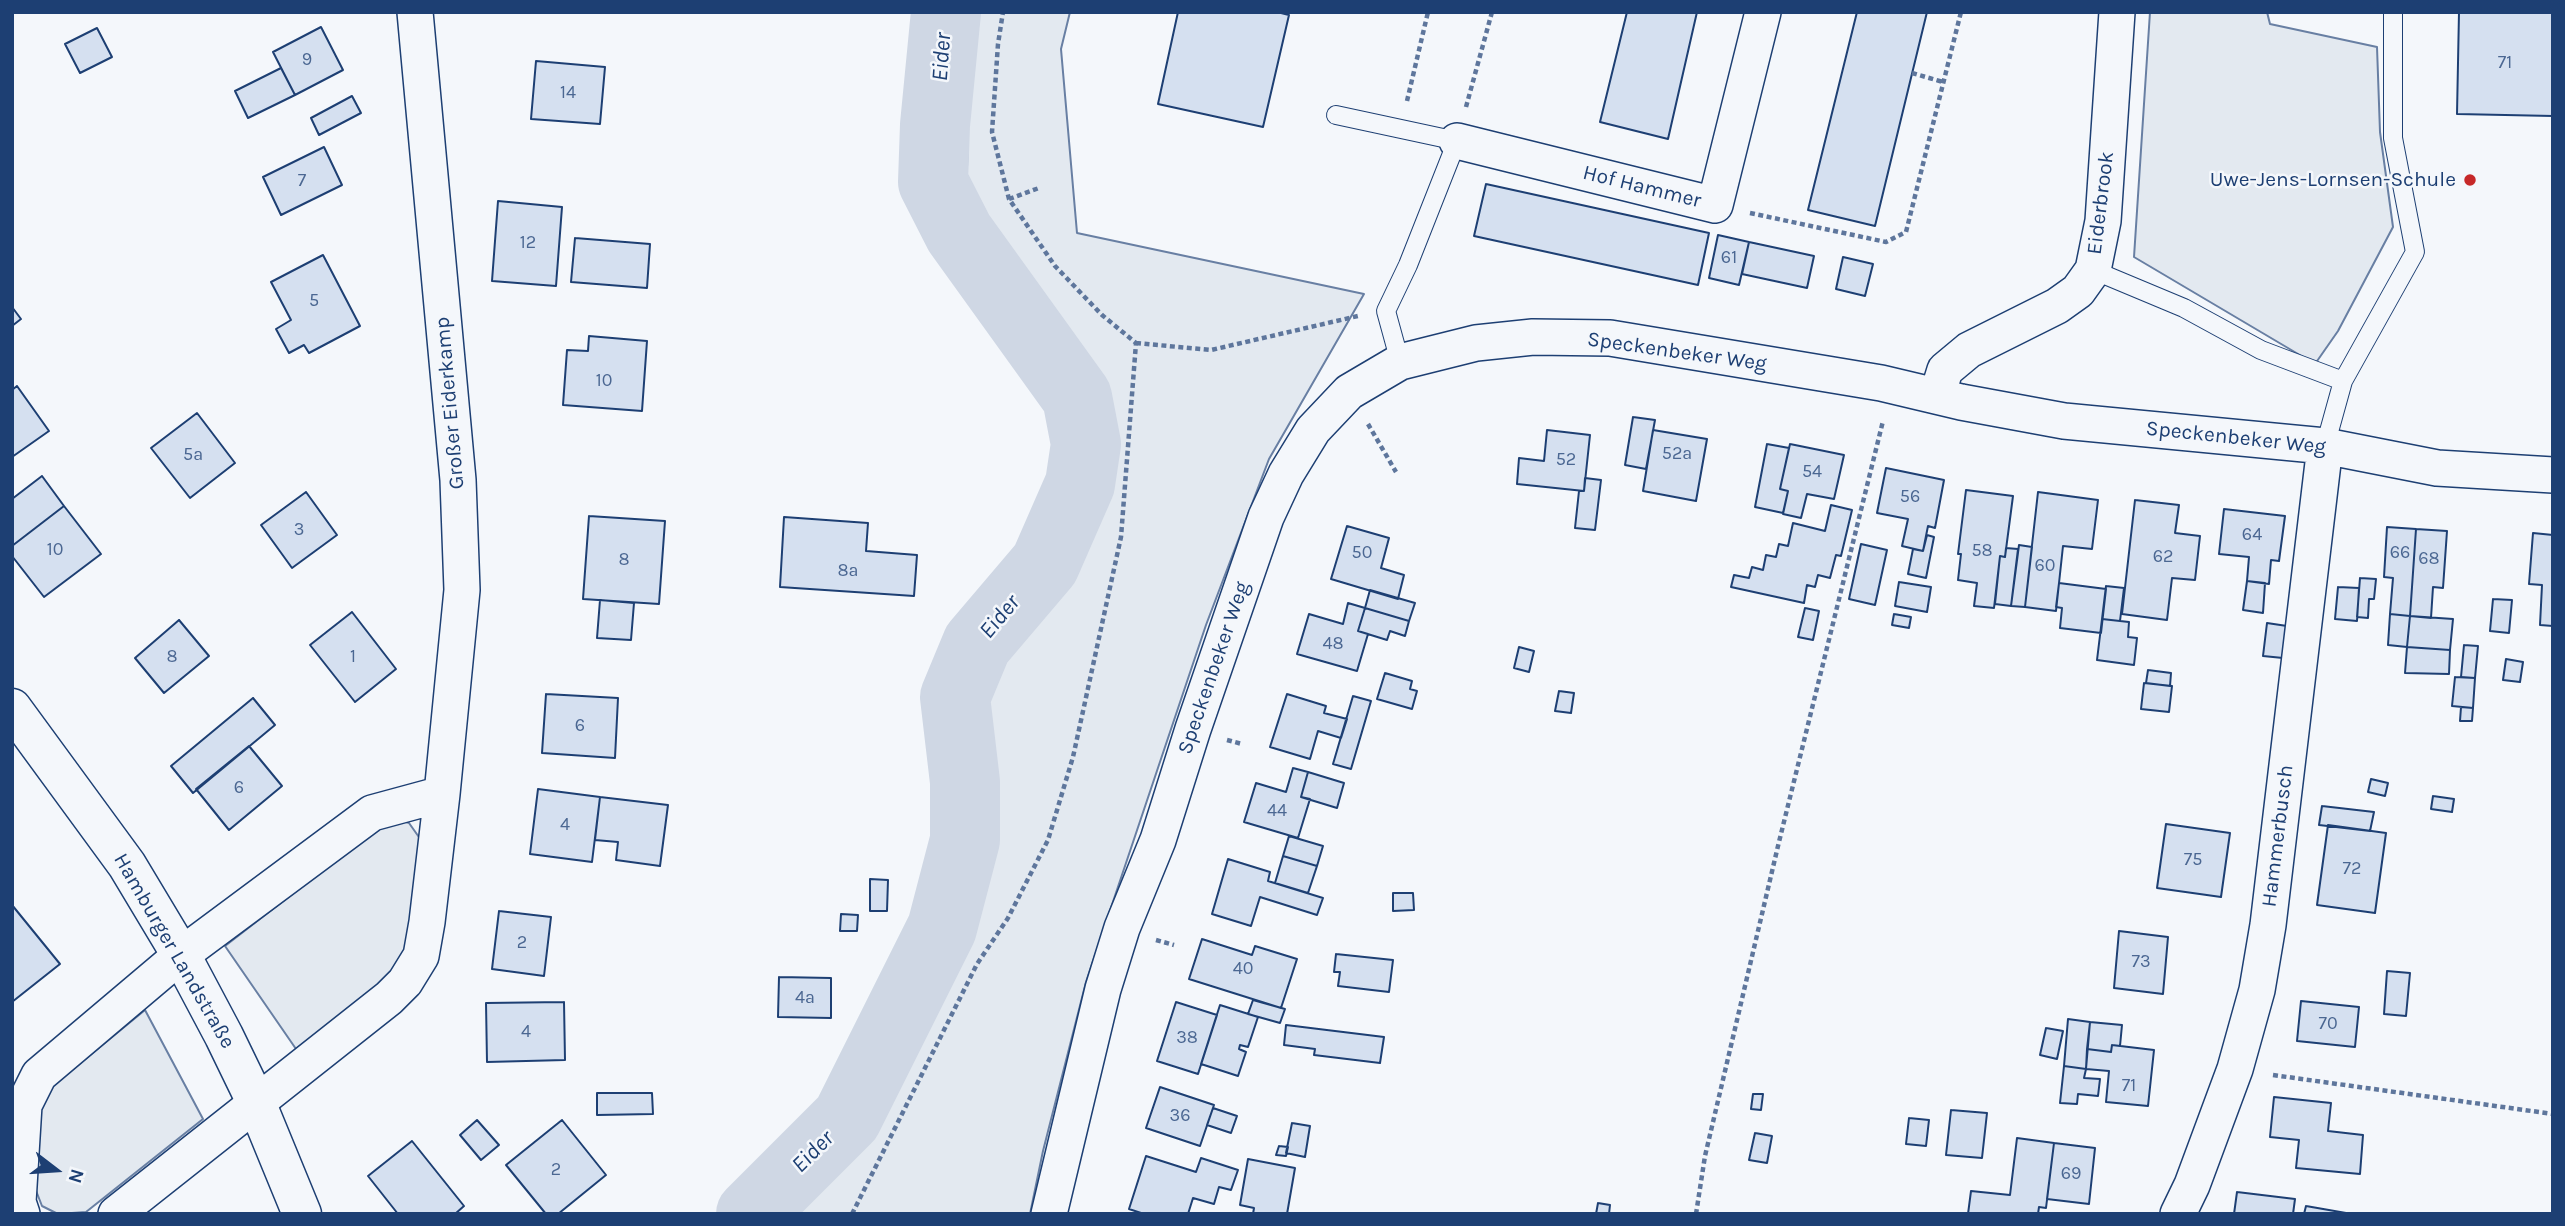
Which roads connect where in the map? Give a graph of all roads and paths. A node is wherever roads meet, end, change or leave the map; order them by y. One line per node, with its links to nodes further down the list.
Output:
1 (415, 12): 29 (street, Großer Eiderkamp)
2 (1003, 12): 15 (path)
3 (1428, 12): 12 (path)
4 (1492, 12): 13 (path)
5 (1763, 12): 16 (street, Hof Hammer)
6 (1961, 12): 10 (path)
7 (2117, 12): 17 (street, Eiderbrook)
8 (2393, 12): 21 (lane)
9 (1912, 73): 10 (path)
10 (1943, 82): 16 (path)
11 (1336, 115): 12 (lane)
12 (1401, 129): 13 (lane)
13 (1457, 141): 16 (street, Hof Hammer); 18 (lane)
14 (1039, 188): 15 (path)
15 (1009, 199): 19 (path)
16 (1714, 205)
17 (2093, 270): 21 (lane); 22 (street, Eiderbrook)
18 (1386, 311): 19 (path); 20 (lane)
19 (1136, 343): 37 (path)
20 (1400, 362): 22 (street, Speckenbeker Weg); 38 (street, Speckenbeker Weg)
21 (2343, 381): 25 (lane)
22 (1937, 396): 25 (street, Speckenbeker Weg)
23 (1365, 419): 26 (path)
24 (1881, 433): 39 (path)
25 (2325, 446): 27 (street, Speckenbeker Weg); 31 (street, Hammerbusch)
26 (1396, 472)
27 (2553, 475)
28 (12, 708): 30 (main road, Hamburger Landstraße)
29 (442, 794): 30 (street); 32 (street, Großer Eiderkamp)
30 (181, 955): 32 (main road, Hamburger Landstraße); 34 (street)
31 (2235, 1069): 33 (path); 40 (street, Hammerbusch)
32 (256, 1102): 35 (street, Großer Eiderkamp); 36 (main road, Hamburger Landstraße)
33 (2553, 1114)
34 (22, 1214)
35 (116, 1214)
36 (302, 1214)
37 (852, 1214)
38 (1049, 1214)
39 (1696, 1214)
40 (2178, 1214)

